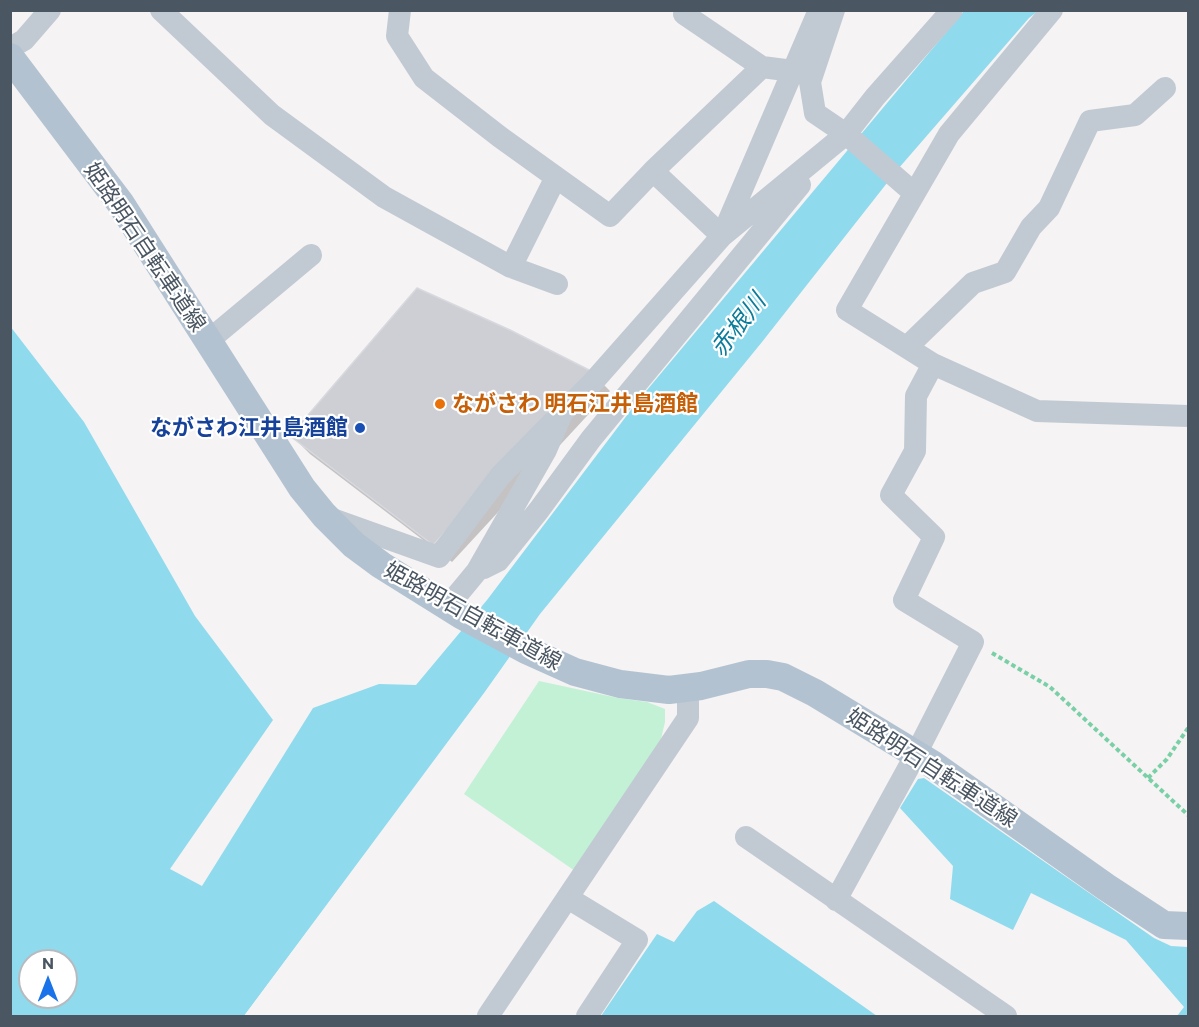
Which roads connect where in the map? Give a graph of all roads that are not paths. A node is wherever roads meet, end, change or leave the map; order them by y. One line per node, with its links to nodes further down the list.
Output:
1 (50, 10): 9 (street)
2 (161, 10): 20 (street)
3 (400, 10): 16 (street)
4 (686, 10): 11 (street)
5 (819, 10): 12 (street)
6 (834, 10): 14 (street)
7 (952, 10): 14 (street)
8 (1052, 10): 17 (street)
9 (10, 48)
10 (10, 57): 22 (main road, 姫路明石自転車道線)
11 (762, 67): 12 (street); 15 (street)
12 (793, 71): 18 (street)
13 (1165, 88): 23 (street)
14 (838, 141): 17 (street); 18 (street); 28 (street)
15 (653, 171): 16 (street); 18 (street)
16 (556, 177): 20 (street)
17 (914, 193): 23 (street)
18 (722, 236): 25 (street)
19 (310, 255): 22 (street)
20 (511, 267): 21 (street)
21 (557, 284)
22 (208, 341): 27 (main road, 姫路明石自転車道線)
23 (907, 347): 24 (street)
24 (933, 364): 26 (street); 31 (street)
25 (562, 413): 27 (street); 28 (street)
26 (1188, 416)
27 (324, 515): 29 (main road, 姫路明石自転車道線)
28 (477, 571): 29 (street)
29 (455, 611): 30 (main road, 姫路明石自転車道線)
30 (688, 688): 31 (main road, 姫路明石自転車道線); 33 (street)
31 (916, 754): 34 (street); 35 (main road, 姫路明石自転車道線)
32 (746, 837): 34 (street)
33 (568, 898): 36 (street); 37 (street)
34 (836, 900): 38 (street)
35 (1188, 926)
36 (488, 1017)
37 (587, 1017)
38 (1006, 1017)

